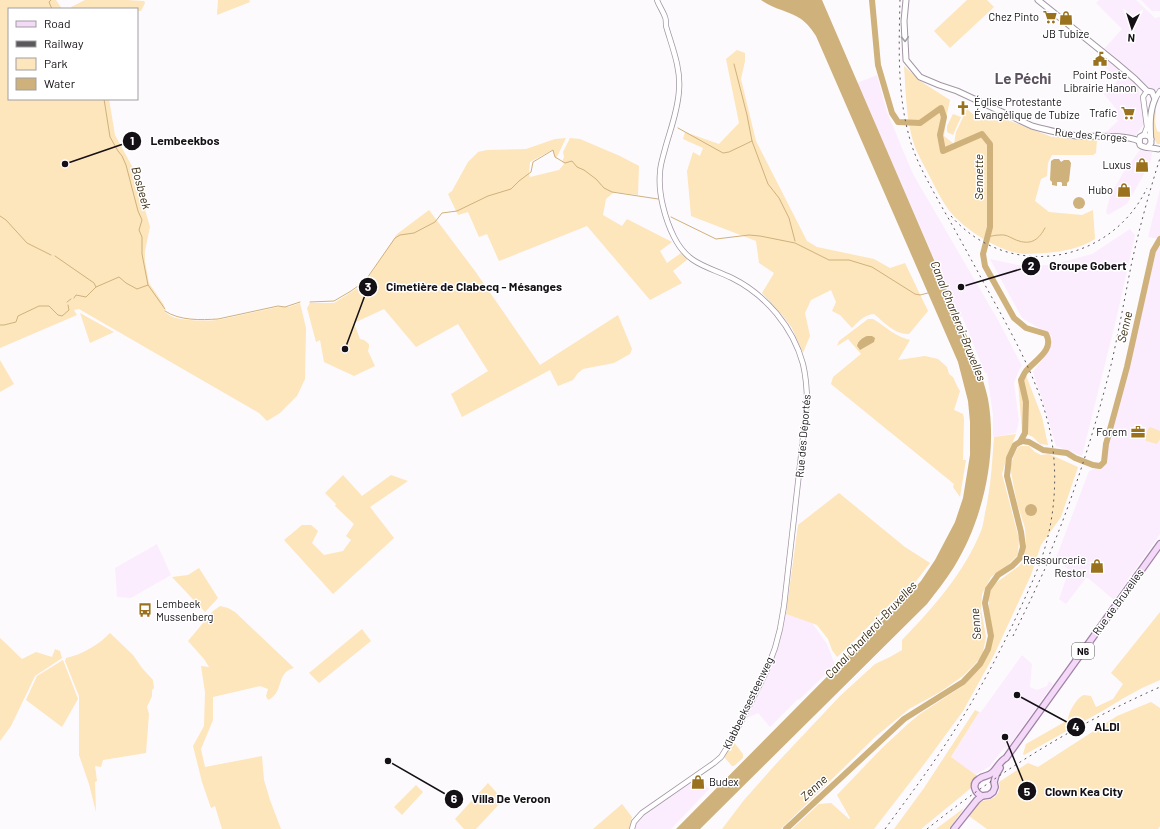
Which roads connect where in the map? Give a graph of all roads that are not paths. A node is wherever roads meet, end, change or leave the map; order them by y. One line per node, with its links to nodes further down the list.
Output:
1 (658, 0): 13 (street, Rue des Déportés)
2 (906, 0): 9 (main road, Rue des Forges, one-way to 9)
3 (1038, 0): 5 (main road)
4 (1160, 91): 5 (street); 6 (street)
5 (1150, 92): 6 (main road); 7 (street)
6 (1155, 99): 8 (main road)
7 (1144, 135): 8 (main road); 9 (main road)
8 (1151, 140): 10 (main road); 11 (main road)
9 (1139, 141): 10 (main road)
10 (1148, 147): 11 (main road)
11 (1159, 150)
12 (1160, 544): 14 (main road, Rue de Bruxelles / N6)
13 (780, 629): 20 (street, Klabbeeksesteenweg)
14 (1006, 758): 15 (main road, Rue de Bruxelles / N6); 16 (main road, Rue de Bruxelles / N6)
15 (986, 777): 16 (main road); 17 (main road, Rue de Bruxelles)
16 (994, 782): 18 (main road, Rue de Bruxelles)
17 (977, 792): 18 (main road); 19 (main road, Rue de Bruxelles)
18 (982, 796): 19 (main road, Rue de Bruxelles)
19 (963, 816): 21 (main road, Rue de Bruxelles)
20 (632, 829)
21 (954, 829)

